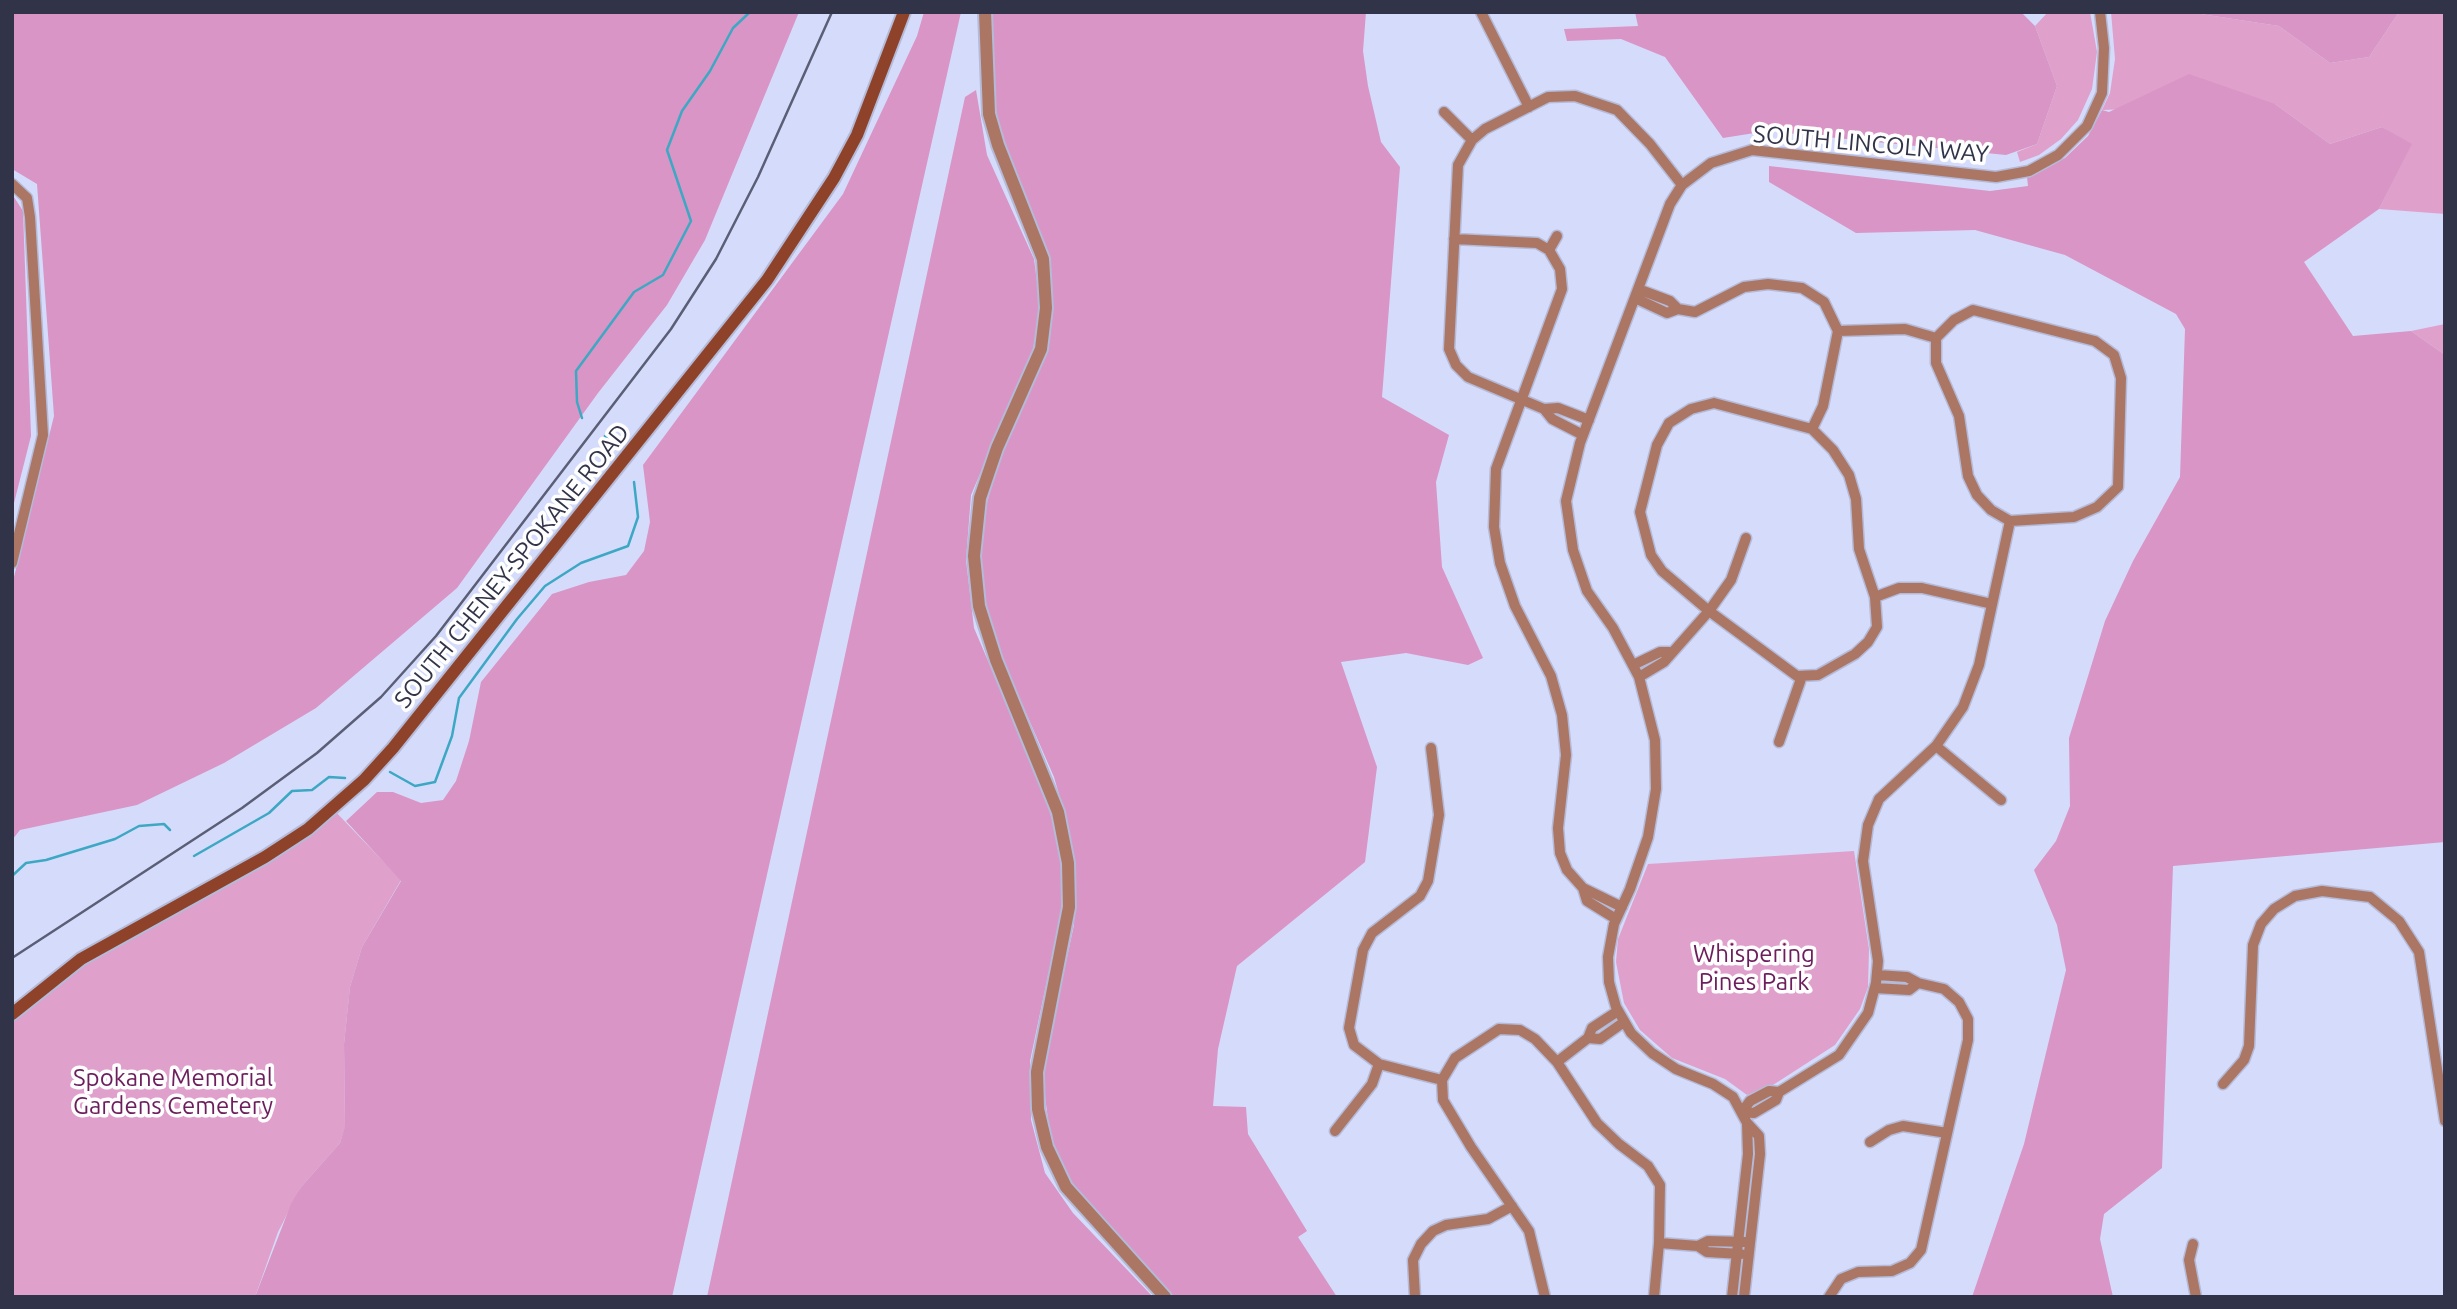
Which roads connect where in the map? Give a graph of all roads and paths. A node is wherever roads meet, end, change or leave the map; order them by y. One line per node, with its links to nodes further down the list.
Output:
1 (904, 12): 42 (main road, SOUTH CHENEY-SPOKANE ROAD)
2 (985, 12): 63 (street)
3 (1481, 12): 5 (street)
4 (2101, 12): 9 (street, SOUTH LINCOLN WAY)
5 (1530, 107): 7 (street); 9 (street)
6 (1444, 112): 7 (street)
7 (1472, 140): 11 (street)
8 (12, 184): 23 (street)
9 (1682, 185): 13 (street, SOUTH LINCOLN WAY)
10 (1557, 236): 12 (street)
11 (1454, 239): 12 (street); 16 (street)
12 (1549, 250): 16 (street)
13 (1637, 293): 14 (street); 18 (street, SOUTH LINCOLN WAY)
14 (1838, 331): 15 (street); 19 (street)
15 (1937, 338): 21 (street); 21 (street)
16 (1522, 399): 17 (street); 35 (street)
17 (1544, 409): 18 (street); 20 (street)
18 (1589, 420): 20 (street, SOUTH LINCOLN WAY)
19 (1812, 429): 24 (street); 26 (street)
20 (1583, 435): 28 (street, SOUTH LINCOLN WAY)
21 (2010, 521): 25 (street)
22 (1746, 538): 26 (street)
23 (12, 563)
24 (1875, 597): 25 (street); 29 (street)
25 (1992, 604): 32 (street)
26 (1709, 611): 27 (street); 29 (street)
27 (1669, 652): 28 (street); 30 (street)
28 (1633, 665): 30 (street, SOUTH LINCOLN WAY)
29 (1802, 676): 31 (street)
30 (1639, 677): 36 (street, SOUTH LINCOLN WAY)
31 (1779, 742)
32 (1936, 746): 34 (street); 38 (street)
33 (1431, 748): 46 (street)
34 (2001, 800)
35 (1583, 888): 36 (street); 37 (street)
36 (1622, 907): 37 (street, SOUTH LINCOLN WAY)
37 (1616, 919): 41 (street, SOUTH LINCOLN WAY)
38 (1877, 975): 39 (street); 40 (street)
39 (1918, 983): 40 (street); 54 (street)
40 (1875, 988): 50 (street)
41 (1618, 1011): 43 (street, SOUTH LINCOLN WAY); 44 (street)
42 (12, 1014)
43 (1624, 1022): 44 (street); 50 (street, SOUTH LINCOLN WAY)
44 (1588, 1038): 45 (street)
45 (1558, 1062): 47 (street); 59 (street)
46 (1379, 1064): 47 (street); 53 (street)
47 (1442, 1080): 56 (street)
48 (2223, 1084): 49 (street)
49 (2444, 1105): 51 (street)
50 (1742, 1112): 52 (street, SOUTH LINCOLN WAY)
51 (2445, 1121)
52 (1747, 1123): 57 (street); 58 (street, SOUTH LINCOLN WAY)
53 (1335, 1131)
54 (1947, 1133): 55 (street); 69 (street)
55 (1870, 1142)
56 (1512, 1206): 64 (street); 65 (street)
57 (1739, 1241): 58 (street); 61 (street); 62 (street)
58 (1751, 1242): 62 (street, SOUTH LINCOLN WAY)
59 (1659, 1243): 61 (street); 66 (street)
60 (2193, 1244): 70 (street)
61 (1698, 1246): 62 (street)
62 (1743, 1254): 67 (street); 68 (street)
63 (1165, 1297)
64 (1415, 1297)
65 (1545, 1297)
66 (1654, 1297)
67 (1731, 1297)
68 (1744, 1297)
69 (1829, 1297)
70 (2196, 1297)

